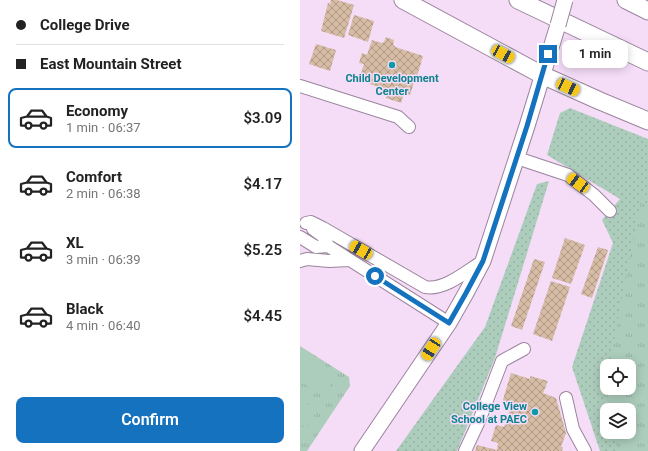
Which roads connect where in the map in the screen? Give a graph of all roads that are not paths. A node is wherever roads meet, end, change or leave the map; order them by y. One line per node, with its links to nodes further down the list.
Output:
1 (403, 0): 7 (highway)
2 (518, 0): 6 (highway)
3 (565, 0): 7 (main road, bridge)
4 (626, 0): 5 (highway)
5 (648, 11)
6 (648, 62)
7 (542, 75): 9 (highway); 11 (main road)
8 (300, 86): 10 (lane)
9 (648, 121)
10 (409, 127)
11 (517, 158): 12 (lane); 18 (main road)
12 (610, 211)
13 (303, 221): 15 (lane); 18 (lane)
14 (301, 242): 15 (lane)
15 (328, 246): 16 (lane)
16 (350, 260): 17 (lane); 19 (lane)
17 (300, 261)
18 (483, 261): 19 (main road)
19 (449, 323): 22 (main road)
20 (524, 349): 23 (lane)
21 (566, 398): 24 (lane)
22 (362, 451)
23 (465, 451)
24 (586, 451)

